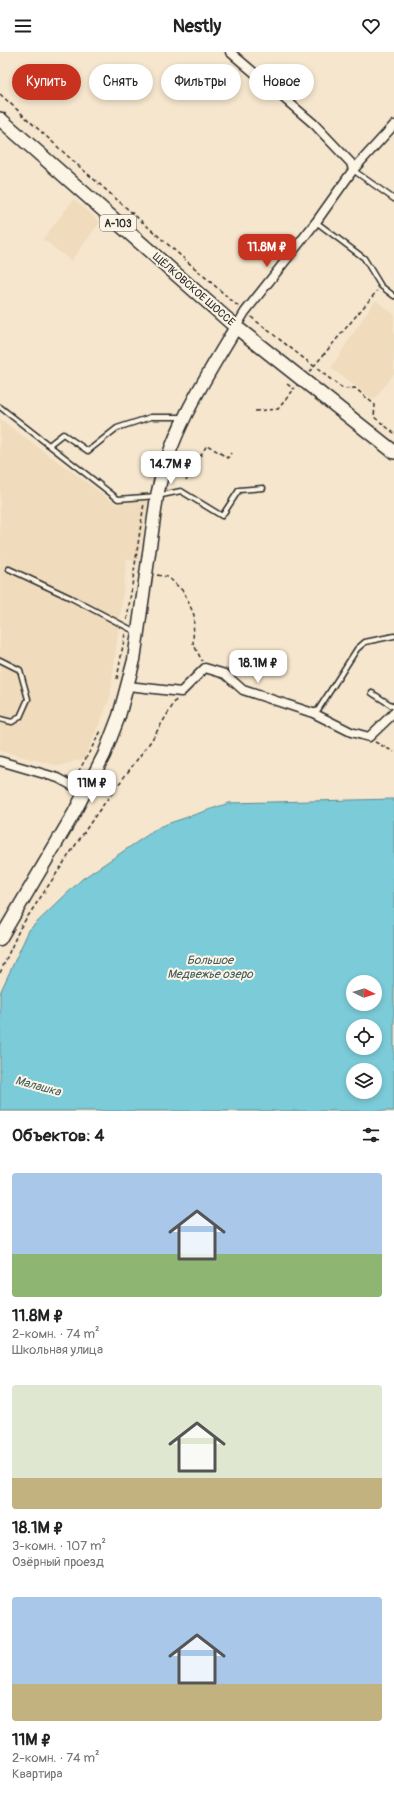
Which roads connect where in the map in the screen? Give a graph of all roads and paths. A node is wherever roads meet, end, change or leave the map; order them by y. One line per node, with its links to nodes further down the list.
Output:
1 (230, 52): 5 (street)
2 (0, 94): 10 (path)
3 (0, 119): 11 (main road, ЩЁЛКОВСКОЕ ШОССЕ / А-103)
4 (394, 125): 5 (street)
5 (353, 170): 6 (lane); 7 (street)
6 (394, 199)
7 (316, 222): 8 (lane); 10 (street)
8 (381, 286): 9 (lane); 12 (path)
9 (394, 296)
10 (245, 312): 11 (street); 12 (path)
11 (236, 327): 17 (main road); 20 (main road, ЩЁЛКОВСКОЕ ШОССЕ / А-103)
12 (314, 366): 13 (path); 18 (path)
13 (309, 372)
14 (287, 384): 16 (path)
15 (0, 407): 19 (lane)
16 (255, 412)
17 (185, 417): 19 (lane); 24 (main road)
18 (394, 433)
19 (49, 445): 24 (lane)
20 (394, 452)
21 (231, 453): 22 (path)
22 (186, 480)
23 (263, 488): 24 (lane)
24 (157, 496): 26 (main road)
25 (9, 569): 27 (lane)
26 (147, 573): 27 (main road); 30 (path)
27 (138, 633): 31 (main road)
28 (394, 636): 35 (lane)
29 (0, 660): 37 (lane)
30 (206, 668): 32 (street); 35 (street)
31 (128, 686): 32 (street); 41 (main road)
32 (181, 692): 43 (path)
33 (372, 693): 34 (lane)
34 (394, 707)
35 (313, 713): 38 (street)
36 (394, 713): 38 (street)
37 (0, 719)
38 (369, 737): 39 (path)
39 (394, 752)
40 (0, 761): 41 (street)
41 (84, 792): 42 (main road)
42 (0, 939)
43 (0, 973)

